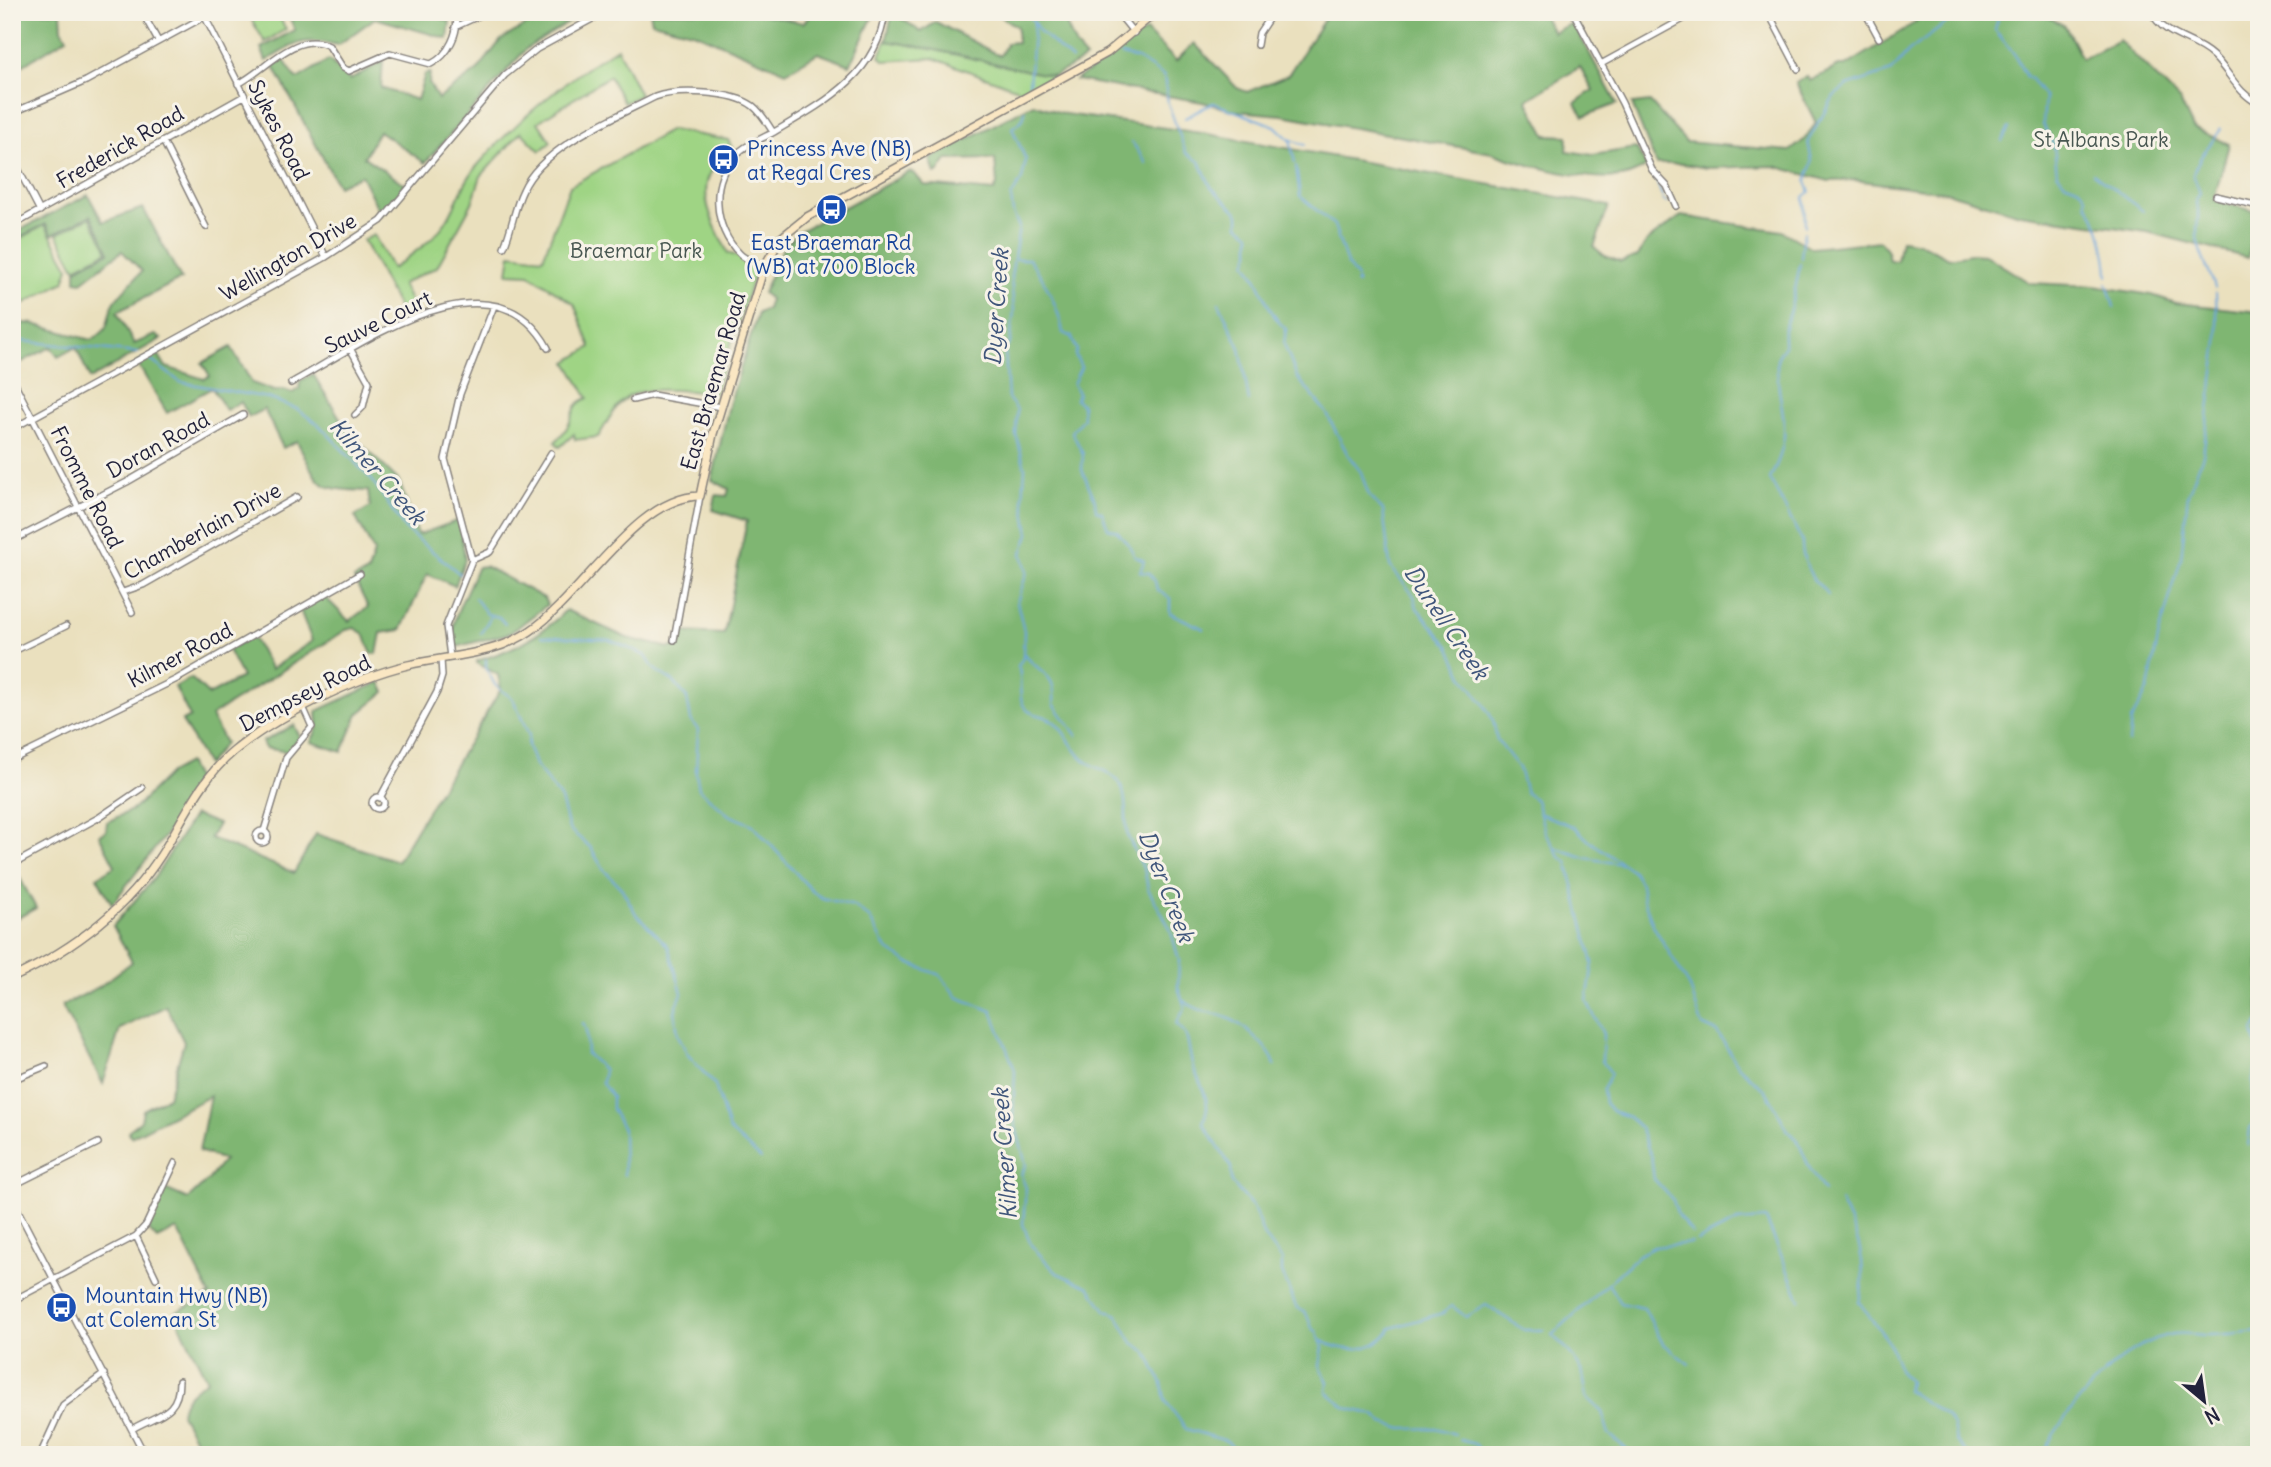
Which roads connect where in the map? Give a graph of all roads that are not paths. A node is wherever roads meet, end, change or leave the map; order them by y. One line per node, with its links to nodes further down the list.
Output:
1 (142, 12): 19 (street)
2 (213, 12): 15 (street)
3 (455, 12): 16 (street)
4 (487, 12): 16 (street)
5 (605, 12): 37 (street, Wellington Drive)
6 (885, 12): 27 (street)
7 (1117, 12): 17 (street)
8 (1156, 12): 17 (street, East Braemar Road)
9 (1273, 12): 20 (street)
10 (1573, 12): 21 (street)
11 (1696, 12): 21 (street)
12 (1768, 12): 22 (street)
13 (1865, 12): 18 (street)
14 (2151, 12): 25 (street)
15 (205, 17): 19 (street); 23 (street, Sykes Road)
16 (455, 27): 23 (street)
17 (1134, 33): 38 (street, East Braemar Road)
18 (1879, 38)
19 (158, 41): 26 (street)
20 (1256, 45)
21 (1601, 64): 31 (street)
22 (1798, 69)
23 (238, 84): 24 (street, Sykes Road)
24 (244, 96): 28 (street, Frederick Road); 37 (street, Sykes Road)
25 (2259, 104)
26 (12, 113)
27 (773, 132): 36 (street); 38 (street)
28 (163, 141): 33 (street, Frederick Road); 35 (street)
29 (12, 156): 33 (street)
30 (2216, 196): 32 (street)
31 (1676, 206)
32 (2259, 206)
33 (40, 211): 34 (street, Frederick Road)
34 (12, 226)
35 (206, 227)
36 (504, 247)
37 (326, 257): 48 (street, Wellington Drive)
38 (764, 267): 45 (street, East Braemar Road)
39 (494, 306): 40 (street, Sauve Court); 41 (street, Sauve Court); 55 (street)
40 (548, 348)
41 (351, 350): 43 (street, Sauve Court); 47 (street)
42 (12, 378): 48 (street, Fromme Road)
43 (291, 383)
44 (633, 400): 45 (street)
45 (721, 407): 51 (street, East Braemar Road)
46 (243, 415): 53 (street, Doran Road)
47 (355, 415)
48 (33, 418): 49 (street, Wellington Drive); 53 (street, Fromme Road)
49 (12, 429)
50 (551, 453): 55 (street)
51 (700, 496): 60 (street, East Braemar Road); 62 (street, Dempsey Road)
52 (297, 497): 57 (street, Chamberlain Drive)
53 (79, 505): 54 (street, Doran Road); 57 (street, Fromme Road)
54 (12, 541)
55 (472, 560): 62 (street)
56 (360, 574): 65 (street, Kilmer Road)
57 (123, 592): 58 (street, Fromme Road)
58 (132, 612)
59 (66, 626): 61 (street)
60 (674, 640)
61 (12, 652)
62 (450, 657): 63 (street, Dempsey Road)
63 (441, 659): 64 (street, Dempsey Road); 67 (street)
64 (304, 709): 68 (street); 70 (street, Dempsey Road)
65 (12, 760)
66 (142, 788): 69 (street)
67 (380, 797)
68 (264, 831)
69 (12, 864)
70 (12, 978)
71 (47, 1066): 72 (street)
72 (12, 1080)
73 (98, 1143): 75 (street)
74 (175, 1163): 77 (street)
75 (12, 1185)
76 (12, 1199): 79 (street)
77 (136, 1236): 78 (street); 79 (street)
78 (156, 1278)
79 (55, 1279): 80 (street); 81 (street)
80 (12, 1301)
81 (104, 1374): 83 (street); 84 (street)
82 (179, 1381): 83 (street)
83 (132, 1429): 85 (street)
84 (40, 1455)
85 (145, 1455)

